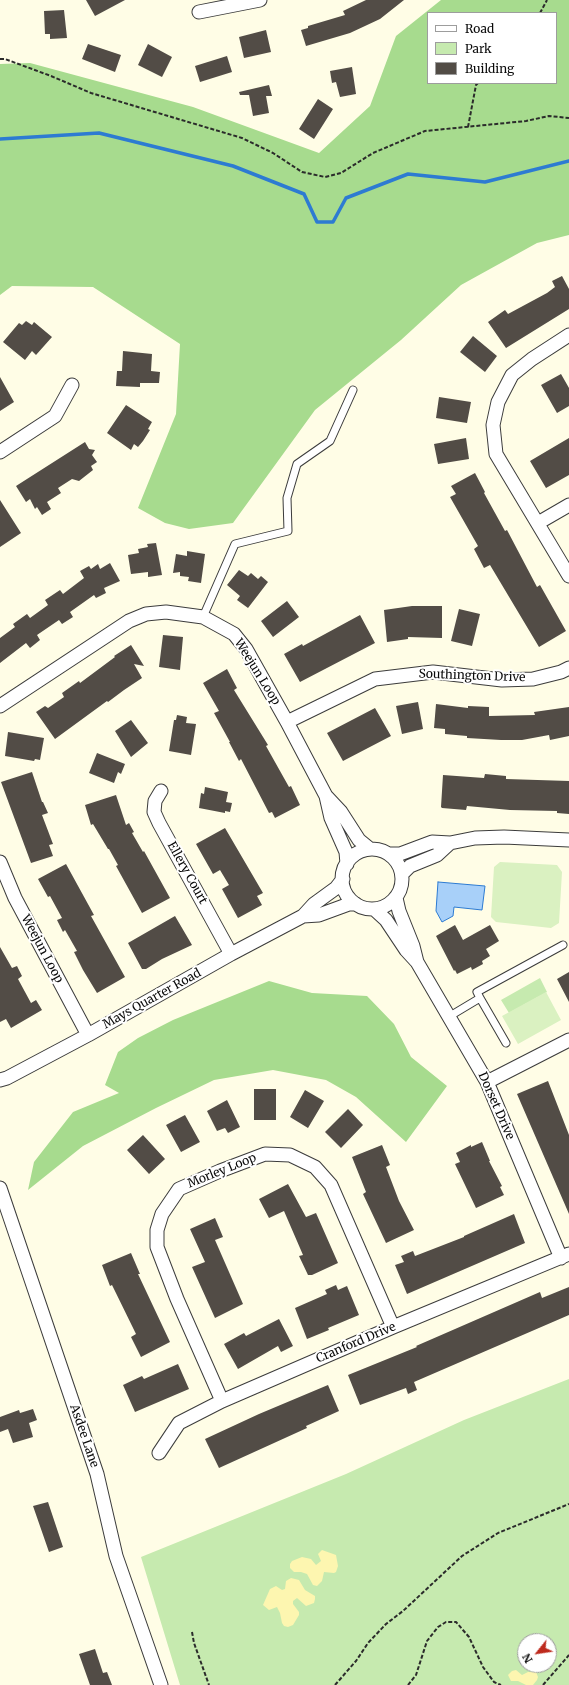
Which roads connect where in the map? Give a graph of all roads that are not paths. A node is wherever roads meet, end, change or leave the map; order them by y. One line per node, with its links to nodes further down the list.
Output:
1 (260, 0): 2 (street)
2 (199, 12)
3 (569, 335): 8 (street)
4 (72, 385): 6 (street)
5 (353, 390): 10 (lane)
6 (0, 452)
7 (569, 505): 8 (street)
8 (538, 523): 9 (street)
9 (569, 576)
10 (203, 617): 12 (street, Weejun Loop); 13 (street, Weejun Loop)
11 (569, 668): 13 (street, Southington Drive)
12 (0, 706)
13 (288, 722): 15 (street, Weejun Loop)
14 (161, 791): 29 (street, Ellery Court)
15 (326, 796): 18 (street, Weejun Loop); 21 (street, Weejun Loop)
16 (569, 840): 17 (street)
17 (450, 843): 19 (street); 22 (street)
18 (370, 849): 19 (street); 21 (street)
19 (389, 854): 22 (street)
20 (0, 862): 33 (street, Weejun Loop)
21 (347, 864): 23 (street, Mays Quarter Road)
22 (402, 874): 24 (street)
23 (343, 879): 25 (street); 27 (street, Mays Quarter Road)
24 (396, 898): 26 (street); 30 (street, Dorset Drive)
25 (356, 904): 26 (street, Mays Quarter Road); 27 (street, Mays Quarter Road)
26 (374, 909): 30 (street, Dorset Drive)
27 (303, 916): 29 (street, Mays Quarter Road)
28 (563, 945): 31 (lane)
29 (231, 954): 33 (street, Mays Quarter Road)
30 (418, 962): 32 (street, Dorset Drive)
31 (480, 998): 32 (lane); 35 (lane)
32 (450, 1016): 37 (street, Dorset Drive)
33 (88, 1035): 36 (street, Mays Quarter Road)
34 (569, 1040): 37 (street)
35 (506, 1043)
36 (0, 1080)
37 (486, 1082): 39 (street, Dorset Drive)
38 (0, 1188): 43 (street, Asdee Lane)
39 (565, 1256): 40 (street, Cranford Drive)
40 (393, 1327): 41 (street, Cranford Drive); 41 (street, Morley Loop)
41 (222, 1402): 42 (street, Cranford Drive)
42 (159, 1453)
43 (160, 1685)

